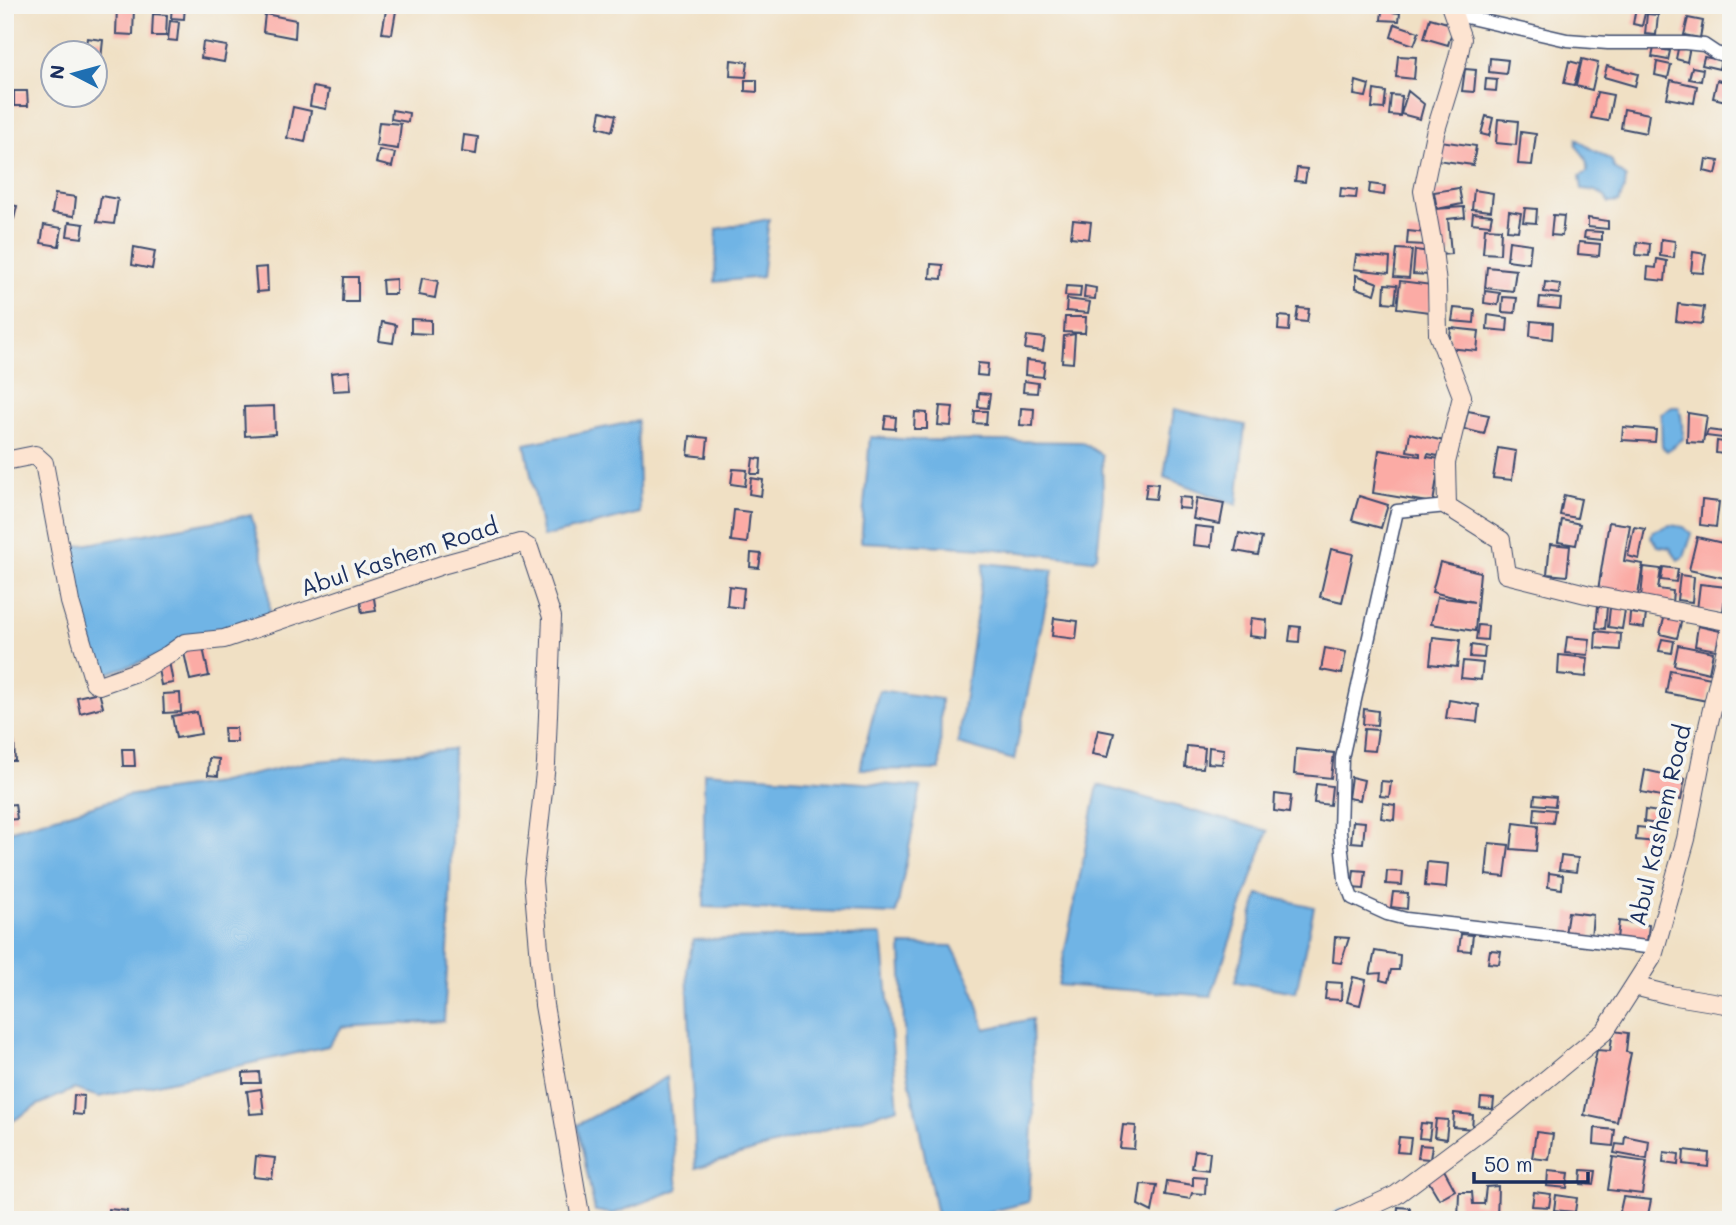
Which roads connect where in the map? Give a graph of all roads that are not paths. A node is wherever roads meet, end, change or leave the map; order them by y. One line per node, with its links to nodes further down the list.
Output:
1 (1451, 10): 2 (street); 4 (street)
2 (1731, 57)
3 (5, 461): 9 (street, Abul Kashem Road)
4 (1447, 506): 5 (street); 6 (street)
5 (1731, 624): 6 (street, Abul Kashem Road)
6 (1655, 948): 7 (street, Abul Kashem Road)
7 (1634, 986): 8 (street); 10 (street, Abul Kashem Road)
8 (1731, 1005)
9 (581, 1220)
10 (1340, 1220)

